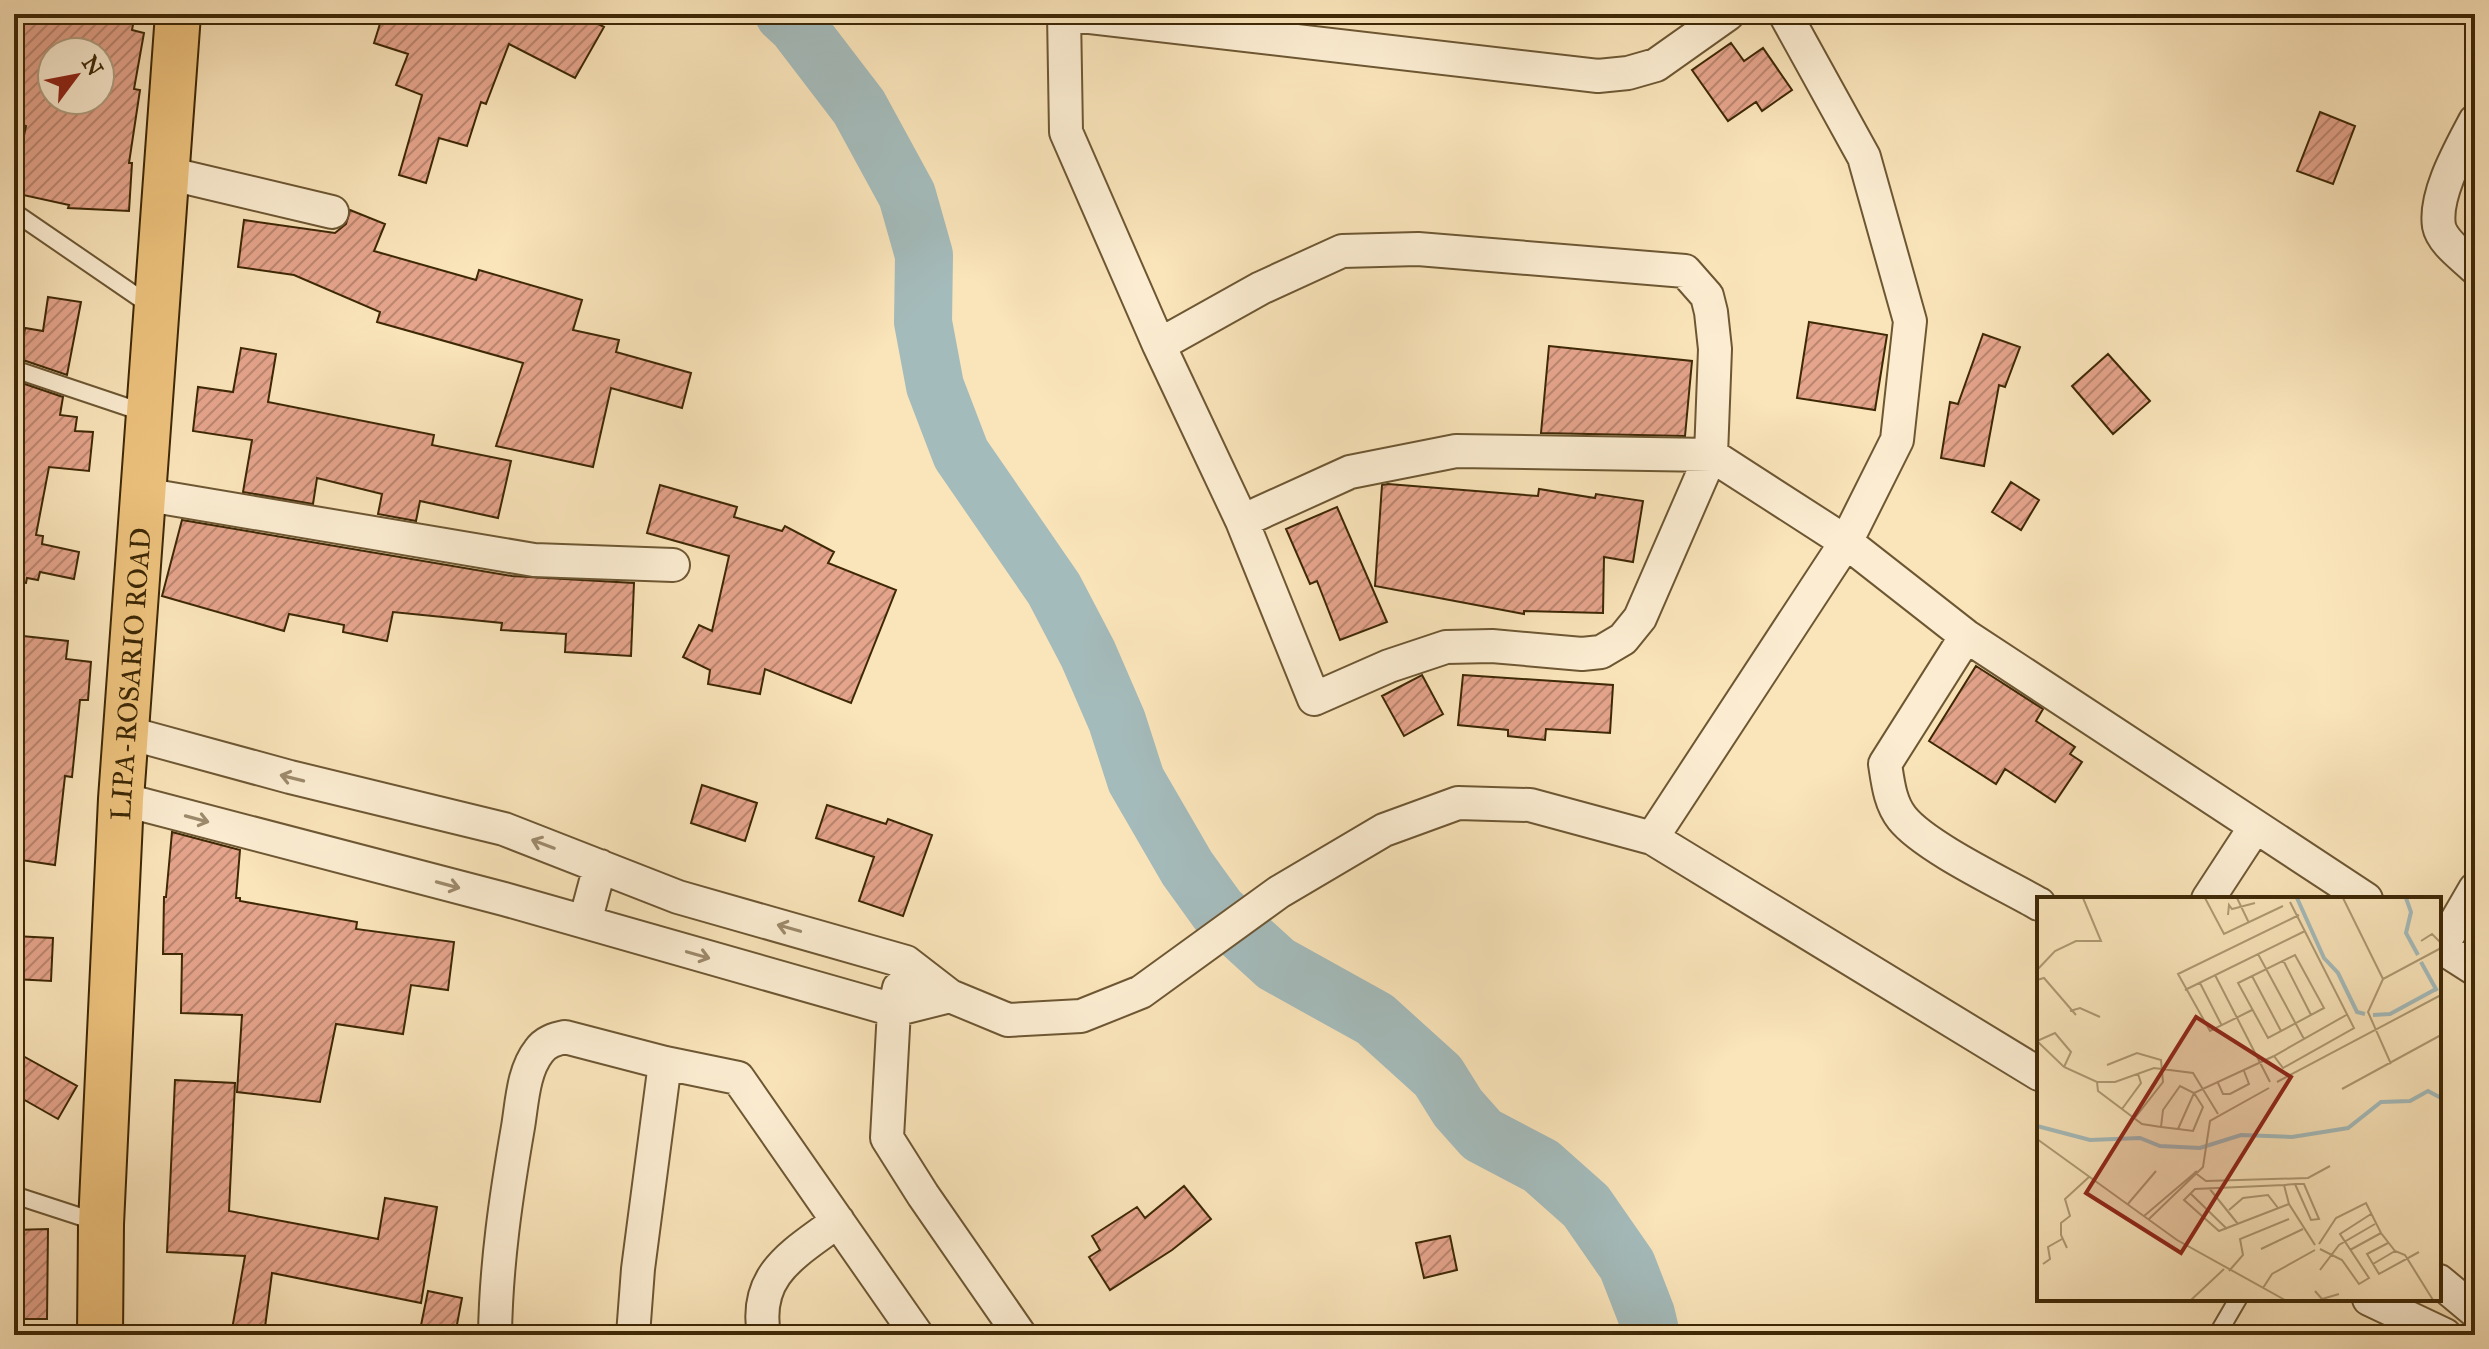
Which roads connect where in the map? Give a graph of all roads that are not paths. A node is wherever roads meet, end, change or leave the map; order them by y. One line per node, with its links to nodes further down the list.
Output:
1 (178, 14): 6 (main road, LIPA-ROSARIO ROAD)
2 (1064, 14): 3 (street); 11 (street)
3 (1728, 14)
4 (1785, 14): 17 (street)
5 (2475, 121): 9 (street)
6 (167, 173): 8 (street); 10 (main road, LIPA-ROSARIO ROAD)
7 (14, 212): 10 (lane)
8 (332, 212)
9 (2475, 268)
10 (157, 310): 13 (main road, LIPA-ROSARIO ROAD)
11 (1159, 345): 14 (street); 16 (street)
12 (14, 369): 13 (lane)
13 (149, 414): 15 (main road, LIPA-ROSARIO ROAD)
14 (1711, 455): 16 (street); 16 (street); 17 (street)
15 (142, 494): 18 (street); 20 (main road, LIPA-ROSARIO ROAD)
16 (1242, 521)
17 (1846, 542): 19 (street); 23 (street)
18 (673, 565)
19 (1966, 636): 22 (street); 28 (street)
20 (125, 732): 21 (main road, LIPA-ROSARIO ROAD); 24 (street, one-way to 20)
21 (121, 799): 29 (street, one-way to 29); 40 (main road, LIPA-ROSARIO ROAD)
22 (2255, 827): 26 (street); 27 (street)
23 (1652, 838): 34 (street); 37 (street)
24 (600, 866): 29 (street); 32 (street, one-way to 24)
25 (2475, 889): 30 (street)
26 (2209, 897)
27 (2363, 897)
28 (2037, 903)
29 (585, 922): 35 (street, one-way to 35)
30 (2441, 946)
31 (2441, 949): 33 (street)
32 (906, 962): 34 (street); 35 (street)
33 (2475, 969)
34 (950, 996): 35 (street)
35 (894, 1010): 50 (street)
36 (665, 1063): 39 (street); 46 (street); 47 (street)
37 (2037, 1073)
38 (14, 1195): 40 (lane)
39 (838, 1221): 48 (street); 49 (street)
40 (101, 1224): 45 (main road, LIPA-ROSARIO ROAD)
41 (2441, 1283): 44 (street)
42 (2237, 1301): 51 (lane)
43 (2373, 1301): 52 (street)
44 (2475, 1311)
45 (100, 1335)
46 (495, 1335)
47 (633, 1335)
48 (764, 1335)
49 (917, 1335)
50 (1020, 1335)
51 (2217, 1335)
52 (2445, 1335)

